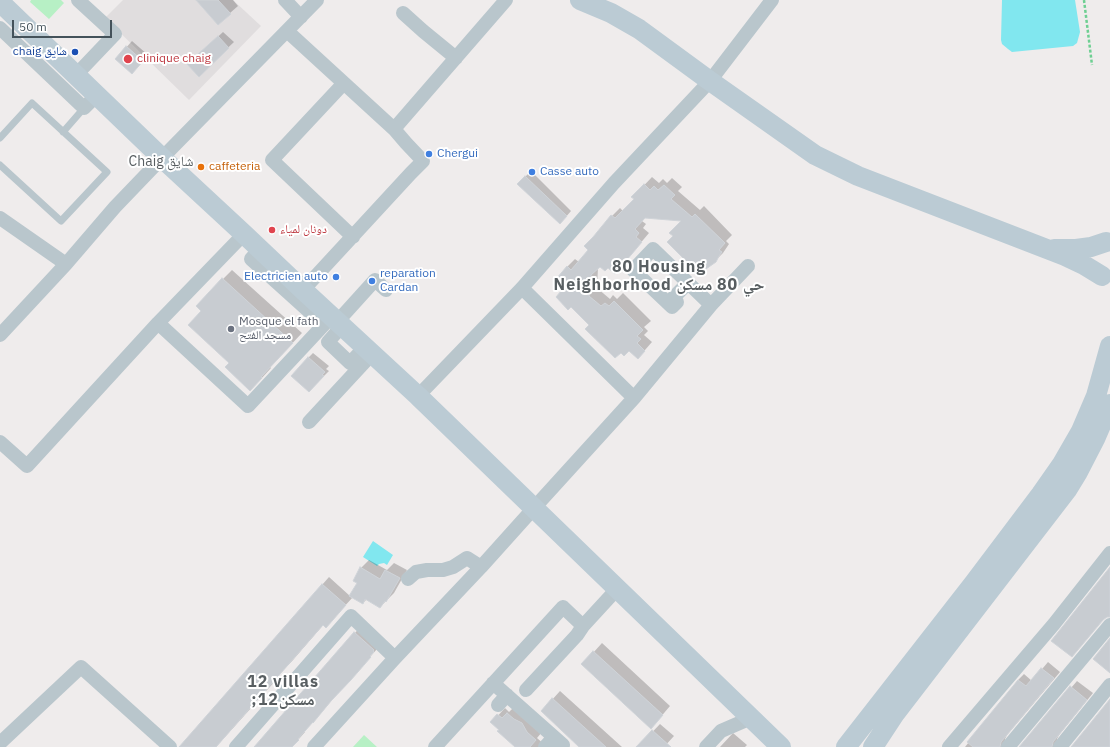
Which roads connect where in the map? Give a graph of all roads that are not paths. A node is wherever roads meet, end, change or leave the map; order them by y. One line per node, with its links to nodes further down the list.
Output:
1 (78, 0): 13 (street)
2 (285, 0): 9 (street)
3 (317, 0): 9 (street)
4 (506, 0): 12 (street)
5 (580, 0): 14 (main road)
6 (772, 0): 14 (street)
7 (0, 2): 13 (main road)
8 (403, 13): 12 (street)
9 (301, 17): 11 (street)
10 (0, 28): 16 (street)
11 (287, 31): 15 (street); 20 (street)
12 (456, 58): 17 (street)
13 (75, 76): 16 (main road)
14 (710, 81): 27 (main road); 32 (street)
15 (344, 83): 17 (street); 24 (street)
16 (90, 102): 18 (lane); 20 (main road)
17 (394, 129): 24 (street)
18 (63, 132): 19 (lane); 21 (lane)
19 (0, 138)
20 (162, 158): 23 (main road); 28 (street)
21 (0, 166)
22 (0, 218): 28 (street)
23 (244, 234): 26 (main road); 37 (street)
24 (352, 237): 33 (street)
25 (1108, 240): 27 (main road); 30 (main road)
26 (260, 249): 33 (main road); 36 (street)
27 (1046, 249): 30 (main road)
28 (66, 264): 38 (street)
29 (748, 266): 35 (street)
30 (1106, 282)
31 (688, 283): 35 (street)
32 (522, 288): 41 (street); 42 (street)
33 (303, 290): 36 (main road)
34 (386, 290): 36 (street)
35 (711, 305): 42 (street)
36 (333, 317): 37 (street); 40 (main road)
37 (158, 323): 45 (street)
38 (0, 334)
39 (1110, 346): 66 (main road)
40 (368, 350): 41 (main road); 44 (street)
41 (418, 396): 46 (main road)
42 (634, 398): 46 (street)
43 (1110, 404): 67 (main road)
44 (310, 422)
45 (0, 442)
46 (534, 508): 48 (street); 50 (main road)
47 (1110, 553): 68 (street)
48 (481, 567): 49 (street); 53 (street)
49 (408, 579)
50 (617, 589): 52 (street); 57 (main road)
51 (1110, 625): 69 (street)
52 (583, 626): 54 (street); 56 (street)
53 (395, 658): 62 (street); 63 (street)
54 (493, 683): 59 (street); 64 (street)
55 (1110, 685): 70 (street)
56 (526, 690)
57 (751, 718): 60 (main road); 65 (street)
58 (0, 743): 61 (street)
59 (552, 744)
60 (779, 746)
61 (170, 747)
62 (236, 747)
63 (314, 747)
64 (434, 747)
65 (706, 747)
66 (846, 747)
67 (873, 747)
68 (949, 747)
69 (1008, 747)
70 (1060, 747)

